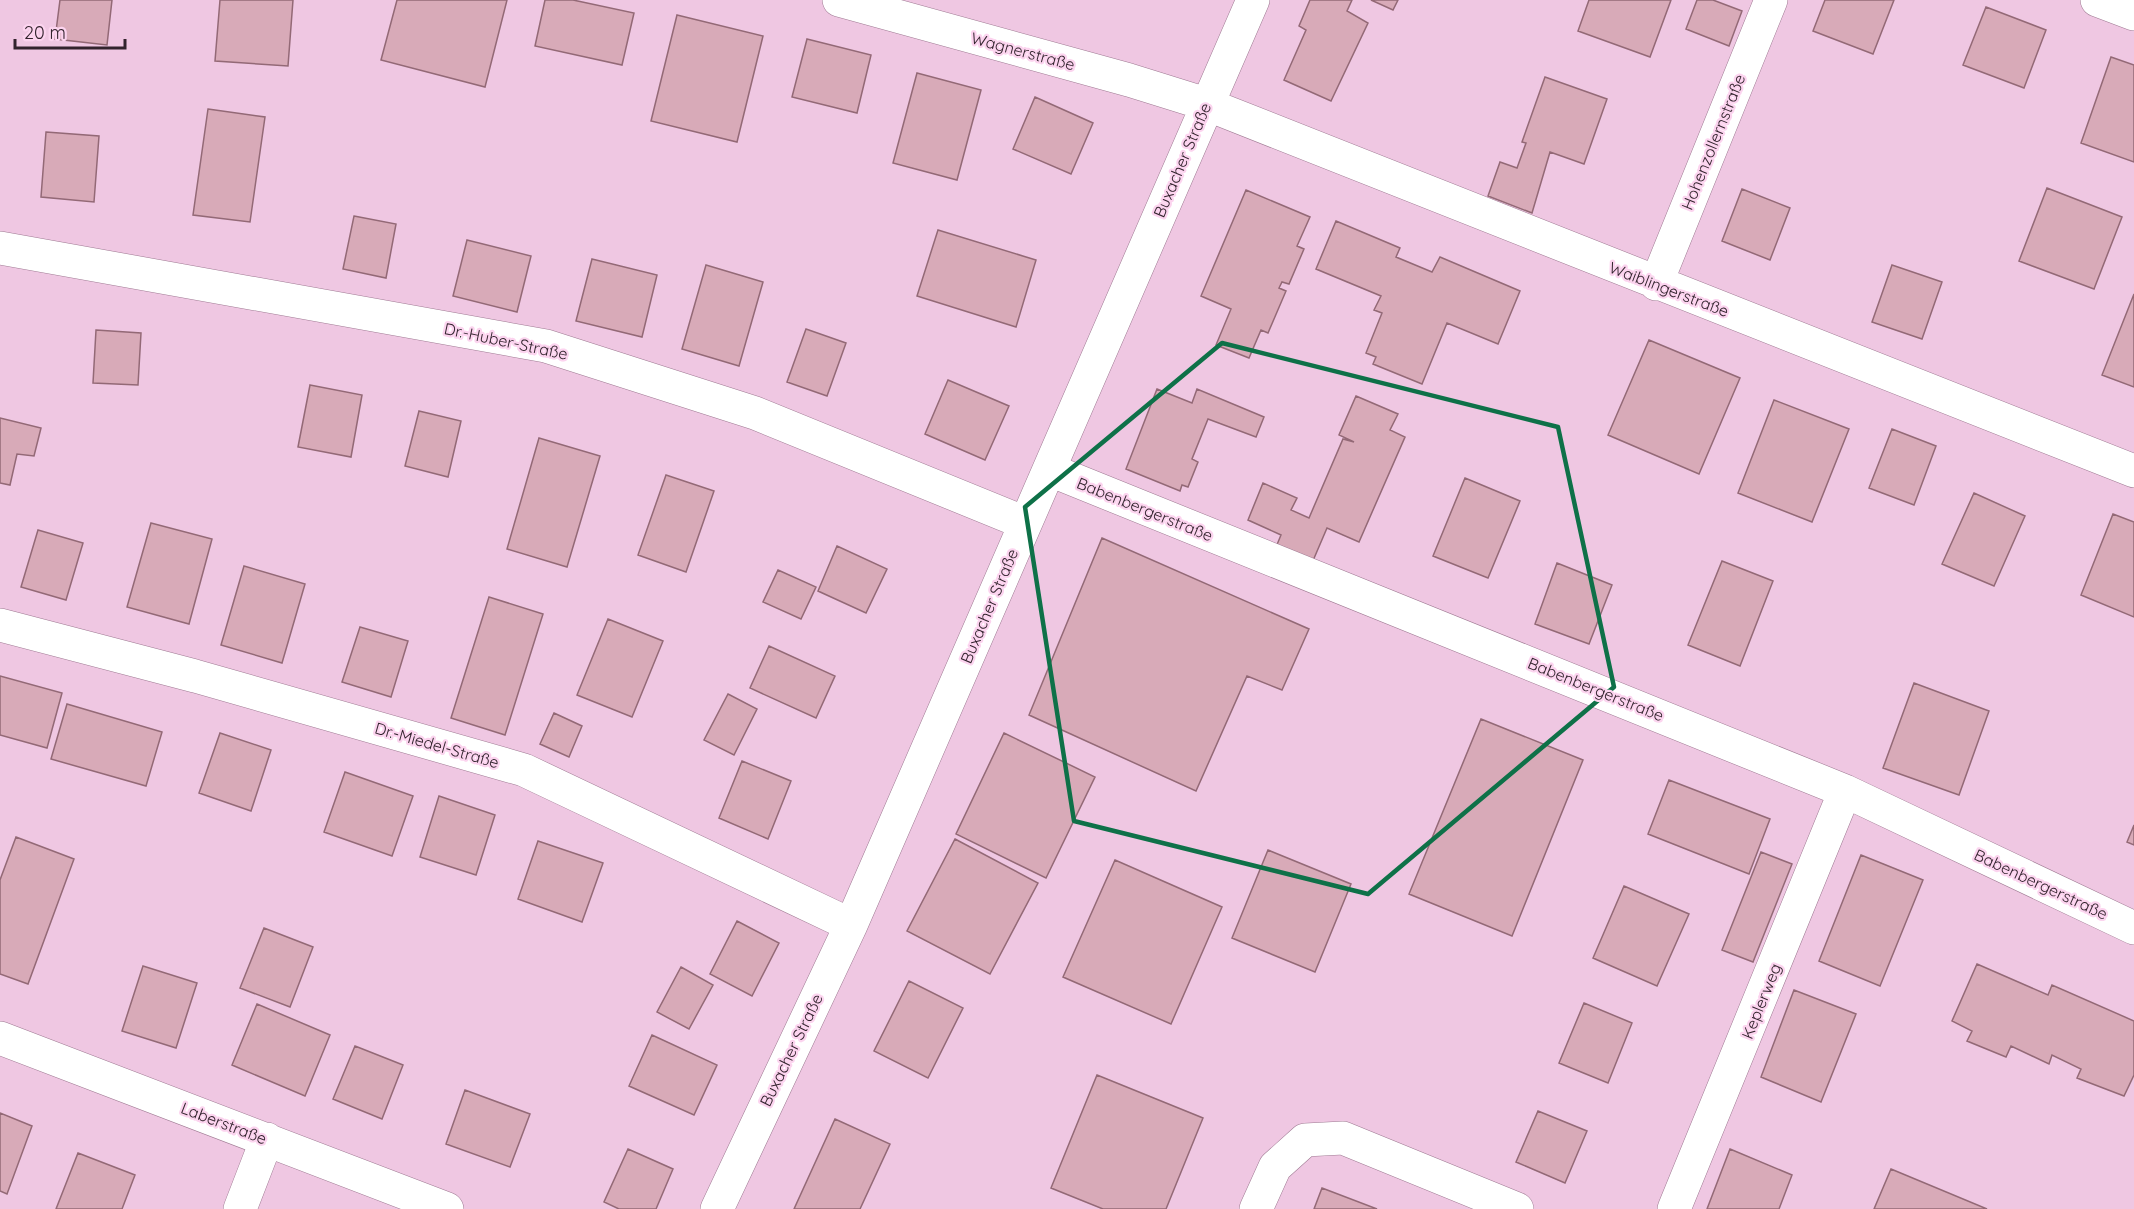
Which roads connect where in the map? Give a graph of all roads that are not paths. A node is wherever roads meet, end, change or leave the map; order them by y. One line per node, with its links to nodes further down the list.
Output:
1 (839, 0): 6 (street, Wagnerstraße)
2 (1253, 0): 6 (street, Buxacher Straße)
3 (1771, 0): 8 (street, Hohenzollernstraße)
4 (2097, 0): 5 (street)
5 (2134, 14)
6 (1206, 105): 8 (street, Waiblingerstraße); 9 (street, Buxacher Straße)
7 (0, 248): 11 (street, Dr.-Huber-Straße)
8 (1656, 284): 10 (street, Waiblingerstraße)
9 (1050, 471): 11 (street, Buxacher Straße); 13 (street, Babenbergerstraße)
10 (2134, 471)
11 (1025, 523): 14 (street, Buxacher Straße)
12 (0, 625): 14 (street, Dr.-Miedel-Straße)
13 (1845, 791): 15 (street, Babenbergerstraße); 23 (street, Keplerweg)
14 (851, 925): 20 (street, Buxacher Straße)
15 (2134, 928)
16 (0, 1038): 17 (street, Laberstraße)
17 (267, 1139): 18 (street); 19 (street, Laberstraße)
18 (240, 1209)
19 (447, 1209)
20 (717, 1209)
21 (1256, 1209): 22 (street)
22 (1517, 1209)
23 (1674, 1209)

